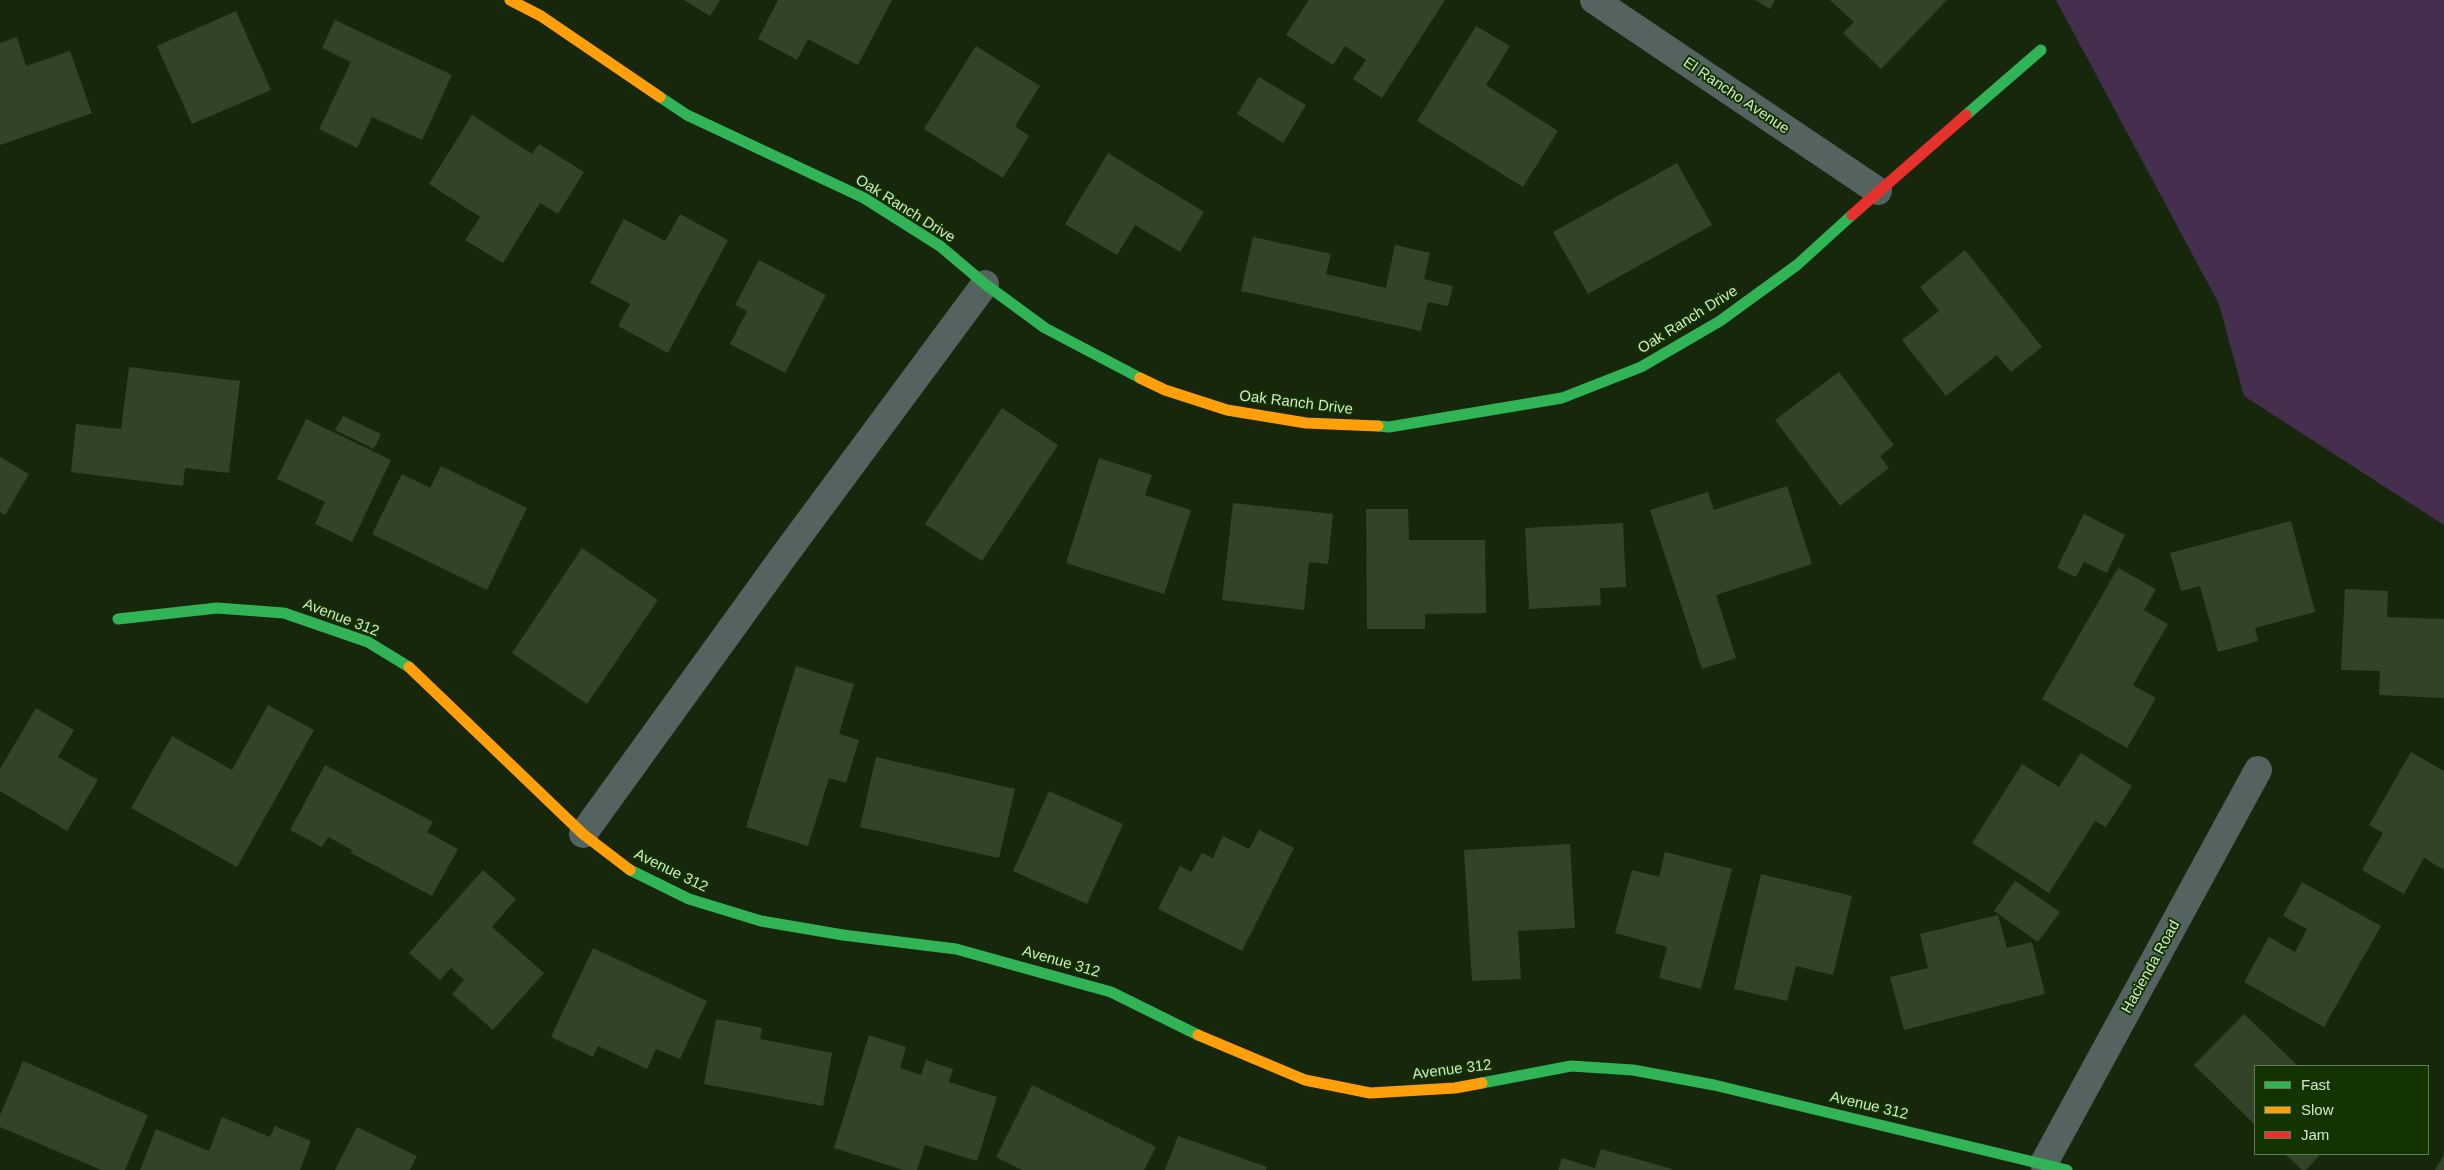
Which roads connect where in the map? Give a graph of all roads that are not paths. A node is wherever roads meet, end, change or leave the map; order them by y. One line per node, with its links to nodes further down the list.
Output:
1 (510, 0): 5 (street, Oak Ranch Drive)
2 (1594, 0): 4 (street, El Rancho Avenue)
3 (2041, 50): 4 (street, Oak Ranch Drive)
4 (1878, 191): 5 (street, Oak Ranch Drive)
5 (985, 284): 8 (street)
6 (118, 619): 8 (street, Avenue 312)
7 (2258, 770): 9 (street, Hacienda Road)
8 (583, 834): 9 (street, Avenue 312)
9 (2056, 1167)

